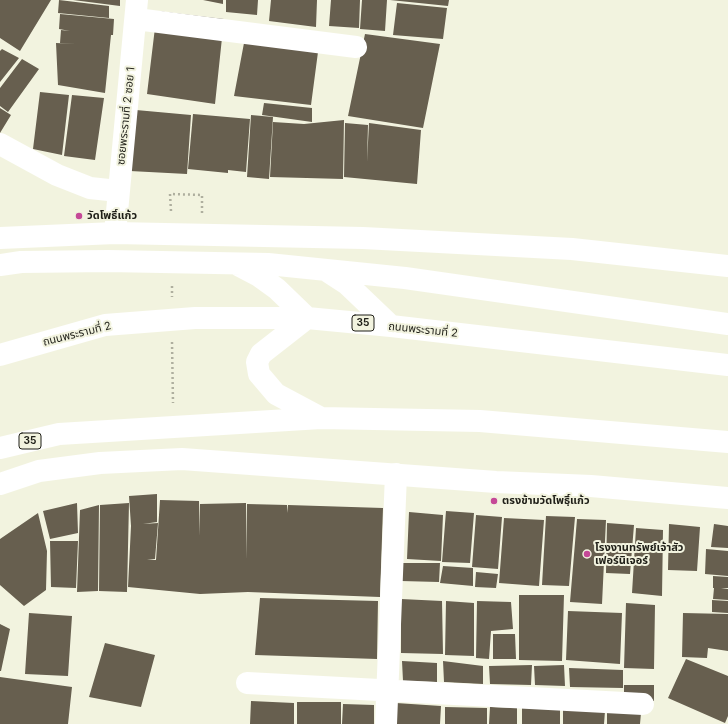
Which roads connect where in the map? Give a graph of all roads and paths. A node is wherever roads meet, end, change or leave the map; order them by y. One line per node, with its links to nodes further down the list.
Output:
1 (137, 10): 2 (main road); 4 (main road, ซอยพระรามที่ 2 ซอย 1)
2 (356, 47)
3 (0, 144): 4 (main road)
4 (118, 191): 7 (main road, ซอยพระรามที่ 2 ซอย 1)
5 (170, 194): 6 (path)
6 (202, 215)
7 (115, 233): 8 (main road); 10 (main road)
8 (162, 234): 9 (main road); 13 (main road)
9 (248, 235): 12 (main road); 15 (main road)
10 (0, 238)
11 (0, 265): 14 (main road)
12 (728, 266)
13 (307, 318): 15 (main road, ถนนพระรามที่ 2 / 35); 16 (main road, ถนนพระรามที่ 2 / 35); 18 (main road)
14 (728, 324)
15 (391, 326): 17 (main road, ถนนพระรามที่ 2 / 35)
16 (0, 355)
17 (728, 365)
18 (321, 418): 20 (main road, 35); 21 (main road, 35)
19 (0, 431): 20 (main road)
20 (60, 434): 22 (main road, 35); 24 (main road)
21 (728, 442)
22 (0, 448)
23 (396, 474): 25 (main road); 26 (main road); 28 (main road)
24 (0, 476)
25 (0, 484)
26 (728, 498)
27 (247, 683): 28 (main road)
28 (386, 690): 29 (main road); 30 (main road)
29 (643, 704)
30 (386, 724)

